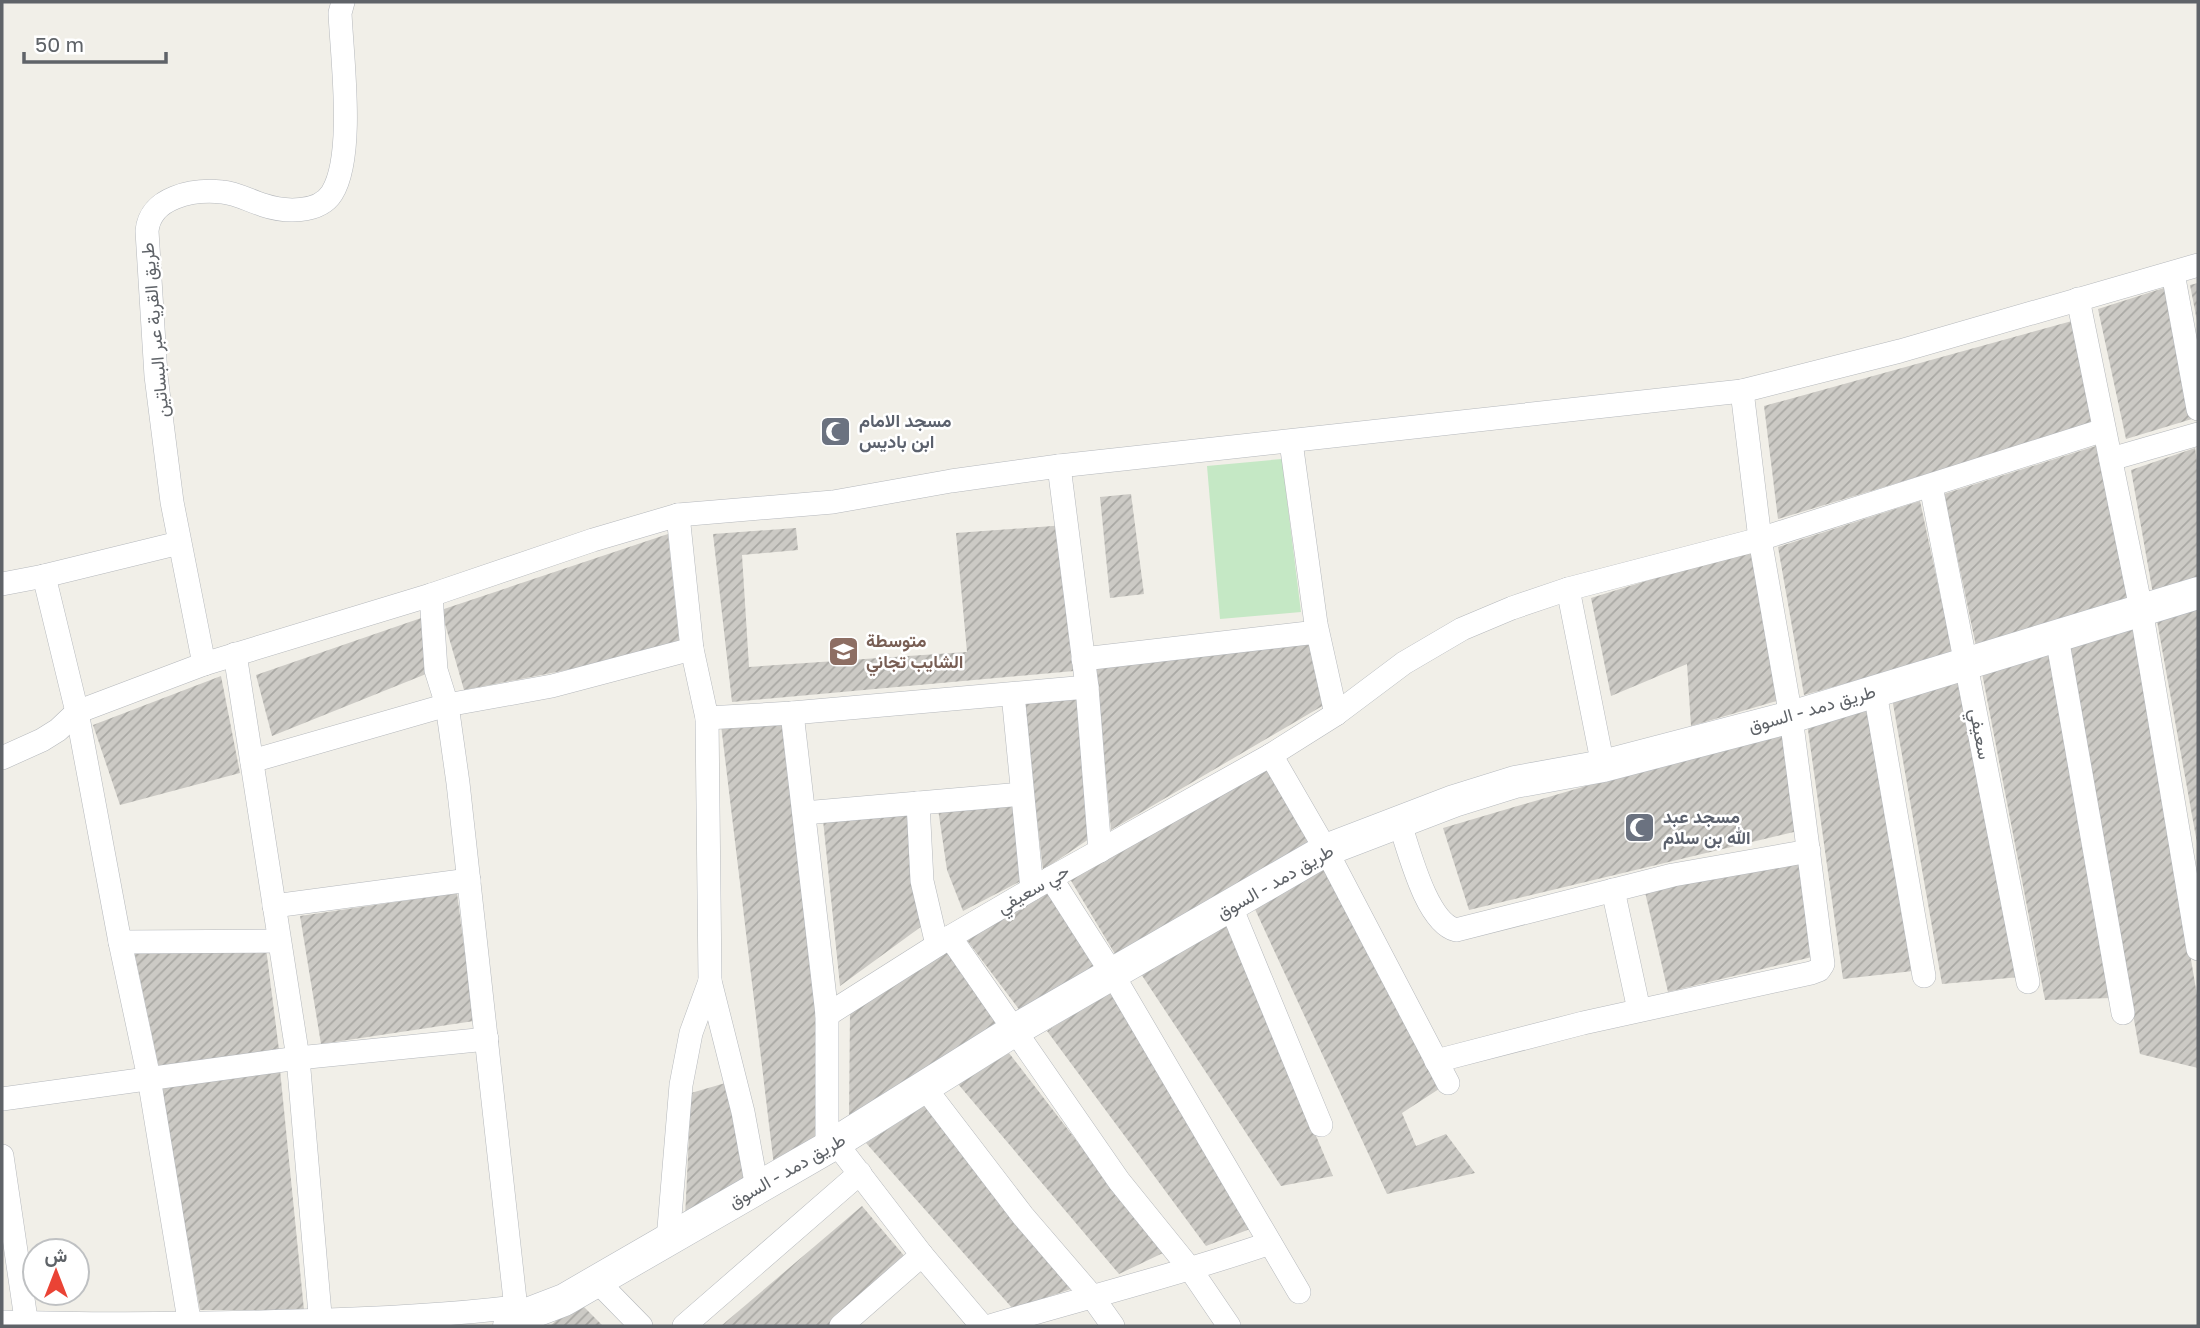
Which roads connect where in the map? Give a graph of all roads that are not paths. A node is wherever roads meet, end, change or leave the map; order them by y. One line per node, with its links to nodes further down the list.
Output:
1 (343, 2): 15 (street, طريق القرية عبر البساتين)
2 (2198, 265): 3 (street)
3 (2173, 273): 4 (street); 6 (street)
4 (2078, 299): 5 (street); 7 (street)
5 (1742, 391): 9 (street); 14 (street)
6 (2198, 409)
7 (2104, 430): 10 (street); 12 (street, حي سعيفي)
8 (2198, 434): 10 (street)
9 (1291, 442): 11 (street); 22 (street)
10 (2111, 460): 21 (street)
11 (1059, 466): 13 (street); 26 (street)
12 (1931, 486): 14 (street, حي سعيفي); 28 (street, سعيفي)
13 (678, 515): 20 (street); 24 (street)
14 (1760, 539): 18 (street, حي سعيفي); 36 (street)
15 (179, 543): 16 (street); 27 (street, طريق القرية عبر البساتين)
16 (44, 576): 17 (street); 33 (street)
17 (2, 584)
18 (1568, 589): 35 (street, حي سعيفي); 41 (street)
19 (2198, 593): 21 (main road, طريق دمد - السوق)
20 (431, 595): 25 (street); 32 (street)
21 (2141, 609): 23 (main road, طريق دمد - السوق); 57 (street)
22 (1317, 632): 26 (street); 35 (street)
23 (2057, 637): 28 (main road, طريق دمد - السوق); 63 (street)
24 (692, 649): 32 (street); 37 (street)
25 (235, 654): 27 (street); 40 (street)
26 (1083, 659): 29 (street)
27 (204, 664): 33 (street)
28 (1966, 665): 30 (main road, طريق دمد - السوق); 61 (street, سعيفي)
29 (1087, 687): 31 (street); 48 (street)
30 (1875, 692): 36 (main road, طريق دمد - السوق); 59 (street)
31 (1013, 694): 34 (street); 42 (street)
32 (447, 705): 40 (street); 49 (street)
33 (78, 712): 39 (street); 56 (street)
34 (792, 713): 37 (street); 44 (street)
35 (1336, 714): 38 (street, حي سعيفي)
36 (1791, 717): 41 (main road, طريق دمد - السوق); 47 (street)
37 (707, 718): 60 (street)
38 (1271, 755): 46 (street); 48 (street, حي سعيفي)
39 (2, 758)
40 (252, 761): 52 (street)
41 (1602, 766): 45 (main road, طريق دمد - السوق)
42 (1022, 794): 43 (street); 50 (street)
43 (918, 803): 44 (street); 55 (street)
44 (804, 813): 64 (street)
45 (1399, 821): 46 (main road, طريق دمد - السوق); 51 (street)
46 (1325, 850): 53 (main road, طريق دمد - السوق); 68 (street)
47 (1810, 850): 51 (street); 62 (street)
48 (1101, 851): 50 (street, حي سعيفي)
49 (469, 880): 52 (street); 66 (street)
50 (1042, 883): 55 (street, حي سعيفي); 58 (street)
51 (1613, 890): 62 (street)
52 (274, 906): 54 (street)
53 (1231, 907): 58 (main road, طريق دمد - السوق); 73 (street)
54 (279, 941): 56 (street); 67 (street)
55 (944, 941): 64 (street, حي سعيفي); 65 (street)
56 (120, 942): 69 (street)
57 (2198, 949)
58 (1113, 975): 65 (main road, طريق دمد - السوق); 79 (street)
59 (1924, 976)
60 (709, 981): 77 (street); 78 (street)
61 (2028, 982)
62 (1639, 1010): 68 (street)
63 (2123, 1013)
64 (827, 1015): 74 (street)
65 (1015, 1030): 71 (main road, طريق دمد - السوق); 81 (street)
66 (487, 1039): 67 (street); 85 (street)
67 (298, 1058): 69 (street); 87 (street)
68 (1436, 1061): 70 (street)
69 (149, 1078): 72 (street); 89 (street)
70 (1448, 1083)
71 (925, 1088): 74 (main road, طريق دمد - السوق); 84 (street)
72 (2, 1098)
73 (1321, 1125)
74 (832, 1145): 76 (street); 77 (main road, طريق دمد - السوق)
75 (2, 1156): 88 (street)
76 (860, 1173): 80 (street); 91 (street)
77 (757, 1188): 78 (main road, طريق دمد - السوق)
78 (668, 1240): 82 (main road, طريق دمد - السوق)
79 (1270, 1243): 81 (street); 83 (street)
80 (922, 1255): 92 (street); 93 (street)
81 (1191, 1270): 84 (street); 96 (street)
82 (597, 1281): 85 (main road, طريق دمد - السوق); 90 (street)
83 (1299, 1292)
84 (1091, 1295): 94 (street); 95 (street)
85 (514, 1317): 87 (street)
86 (2, 1322): 88 (street)
87 (320, 1323): 89 (street)
88 (27, 1324): 89 (street)
89 (190, 1325)
90 (641, 1326)
91 (684, 1326)
92 (841, 1326)
93 (982, 1326)
94 (990, 1326)
95 (1113, 1326)
96 (1228, 1326)

